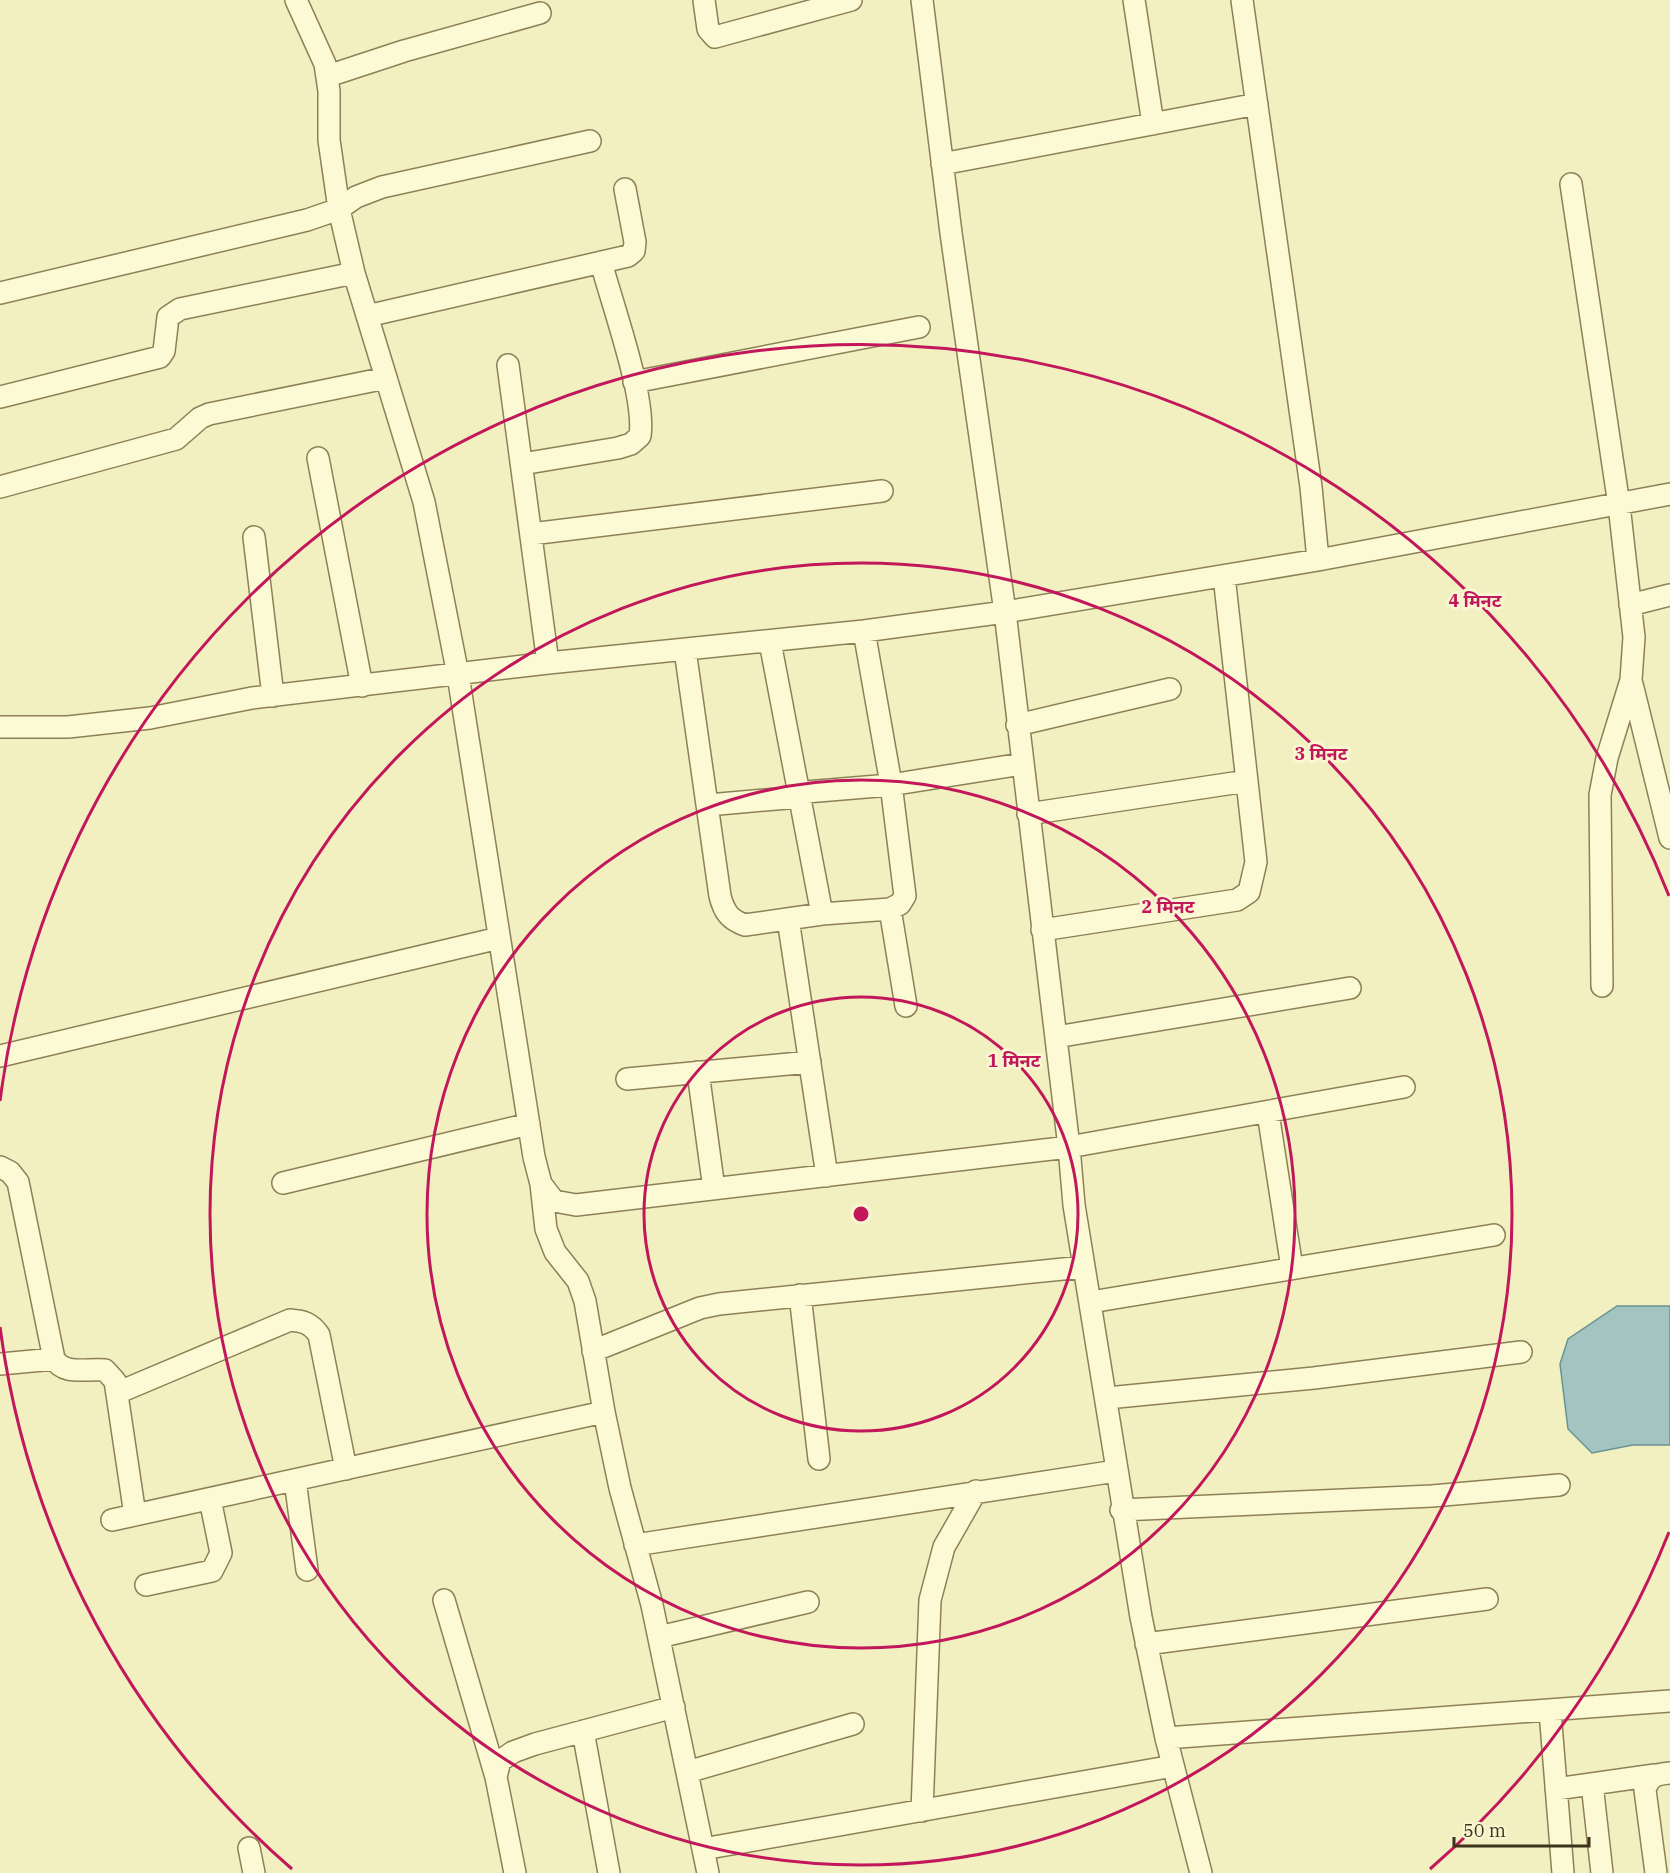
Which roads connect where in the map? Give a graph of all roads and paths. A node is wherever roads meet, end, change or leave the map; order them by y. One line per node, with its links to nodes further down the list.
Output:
1 (296, 0): 8 (street)
2 (704, 0): 3 (street)
3 (851, 0)
4 (1134, 0): 10 (street)
5 (1242, 0): 9 (street)
6 (916, 1): 12 (street)
7 (540, 13): 8 (street)
8 (328, 76): 15 (street)
9 (1257, 104): 10 (street); 33 (street)
10 (1154, 124): 12 (street)
11 (590, 141): 15 (street)
12 (942, 164): 37 (street)
13 (1571, 184): 30 (street)
14 (625, 189): 16 (street)
15 (339, 209): 17 (street); 18 (street)
16 (601, 262): 19 (street); 23 (street)
17 (354, 273): 19 (street); 24 (street)
18 (0, 292)
19 (367, 316): 22 (street)
20 (919, 327): 23 (street)
21 (508, 365): 26 (street)
22 (386, 378): 27 (street); 42 (street)
23 (634, 382): 26 (street)
24 (0, 397)
25 (318, 458): 44 (street)
26 (522, 465): 31 (street)
27 (0, 487)
28 (882, 491): 31 (street)
29 (1670, 494): 30 (street)
30 (1619, 505): 33 (street); 36 (street)
31 (531, 534): 41 (street)
32 (254, 537): 46 (street)
33 (1318, 560): 34 (street)
34 (1224, 576): 37 (street); 50 (street)
35 (1670, 595): 36 (street)
36 (1630, 606): 43 (street)
37 (1005, 612): 38 (street); 48 (street)
38 (864, 632): 39 (street); 51 (street)
39 (770, 642): 40 (street); 52 (street)
40 (685, 650): 41 (street); 53 (street)
41 (548, 663): 42 (street)
42 (458, 675): 44 (street); 60 (street)
43 (1631, 680): 55 (street); 61 (street)
44 (362, 686): 46 (street)
45 (1170, 689): 48 (street)
46 (273, 696): 47 (street)
47 (1, 724)
48 (1017, 725): 49 (street)
49 (1022, 764): 51 (street); 54 (street)
50 (1247, 781): 54 (street); 59 (street)
51 (891, 784): 52 (street); 56 (street)
52 (799, 797): 53 (street); 57 (street)
53 (708, 805): 58 (street)
54 (1028, 814): 59 (street)
55 (1670, 838)
56 (890, 909): 57 (street); 63 (street)
57 (822, 914): 58 (street)
58 (788, 919): 66 (street)
59 (1042, 930): 64 (street)
60 (499, 938): 65 (street); 71 (street)
61 (1602, 986)
62 (1350, 988): 64 (street)
63 (906, 1006)
64 (1056, 1037): 72 (street)
65 (0, 1056)
66 (810, 1062): 67 (street); 74 (street)
67 (698, 1072): 68 (street); 77 (street)
68 (627, 1079)
69 (1404, 1087): 70 (street)
70 (1268, 1113): 72 (street); 80 (street)
71 (528, 1124): 75 (street); 76 (street)
72 (1070, 1147): 74 (street); 79 (street)
73 (0, 1167): 85 (street)
74 (827, 1176): 77 (street)
75 (282, 1183)
76 (541, 1184): 77 (street); 83 (street)
77 (714, 1189)
78 (1494, 1235): 80 (street)
79 (1083, 1267): 81 (street); 82 (street)
80 (1292, 1268): 82 (street)
81 (800, 1295): 83 (street); 90 (street)
82 (1091, 1302): 88 (street)
83 (593, 1351): 89 (street)
84 (1521, 1352): 88 (street)
85 (54, 1359): 86 (street); 87 (street)
86 (0, 1364)
87 (117, 1393): 91 (street); 98 (street)
88 (1107, 1398): 92 (street)
89 (604, 1412): 91 (street); 100 (street)
90 (819, 1459)
91 (346, 1469): 93 (street)
92 (1116, 1471): 95 (street); 97 (street)
93 (295, 1480): 96 (street); 101 (street)
94 (1559, 1485): 97 (street)
95 (976, 1491): 100 (street); 120 (street)
96 (210, 1499): 98 (street); 102 (street)
97 (1121, 1510): 107 (street)
98 (135, 1515): 99 (street)
99 (112, 1520)
100 (635, 1545): 106 (street)
101 (307, 1570)
102 (146, 1585)
103 (1488, 1599): 107 (street)
104 (444, 1600): 117 (street)
105 (808, 1602): 106 (street)
106 (659, 1637): 109 (street)
107 (1146, 1644): 113 (street)
108 (1670, 1701): 110 (street)
109 (674, 1707): 112 (street); 115 (street)
110 (1550, 1711): 113 (street); 119 (street)
111 (853, 1724): 115 (street)
112 (583, 1731): 117 (street); 125 (street)
113 (1166, 1738): 114 (street)
114 (1173, 1766): 120 (street); 127 (street)
115 (687, 1772): 122 (street)
116 (1663, 1774): 118 (street); 130 (street)
117 (496, 1777): 124 (street)
118 (1592, 1784): 119 (street); 129 (street)
119 (1556, 1789): 128 (street)
120 (922, 1811): 122 (street)
121 (249, 1848): 123 (street)
122 (703, 1849): 126 (street)
123 (254, 1873)
124 (515, 1873)
125 (609, 1873)
126 (708, 1873)
127 (1201, 1873)
128 (1563, 1873)
129 (1602, 1873)
130 (1656, 1873)

